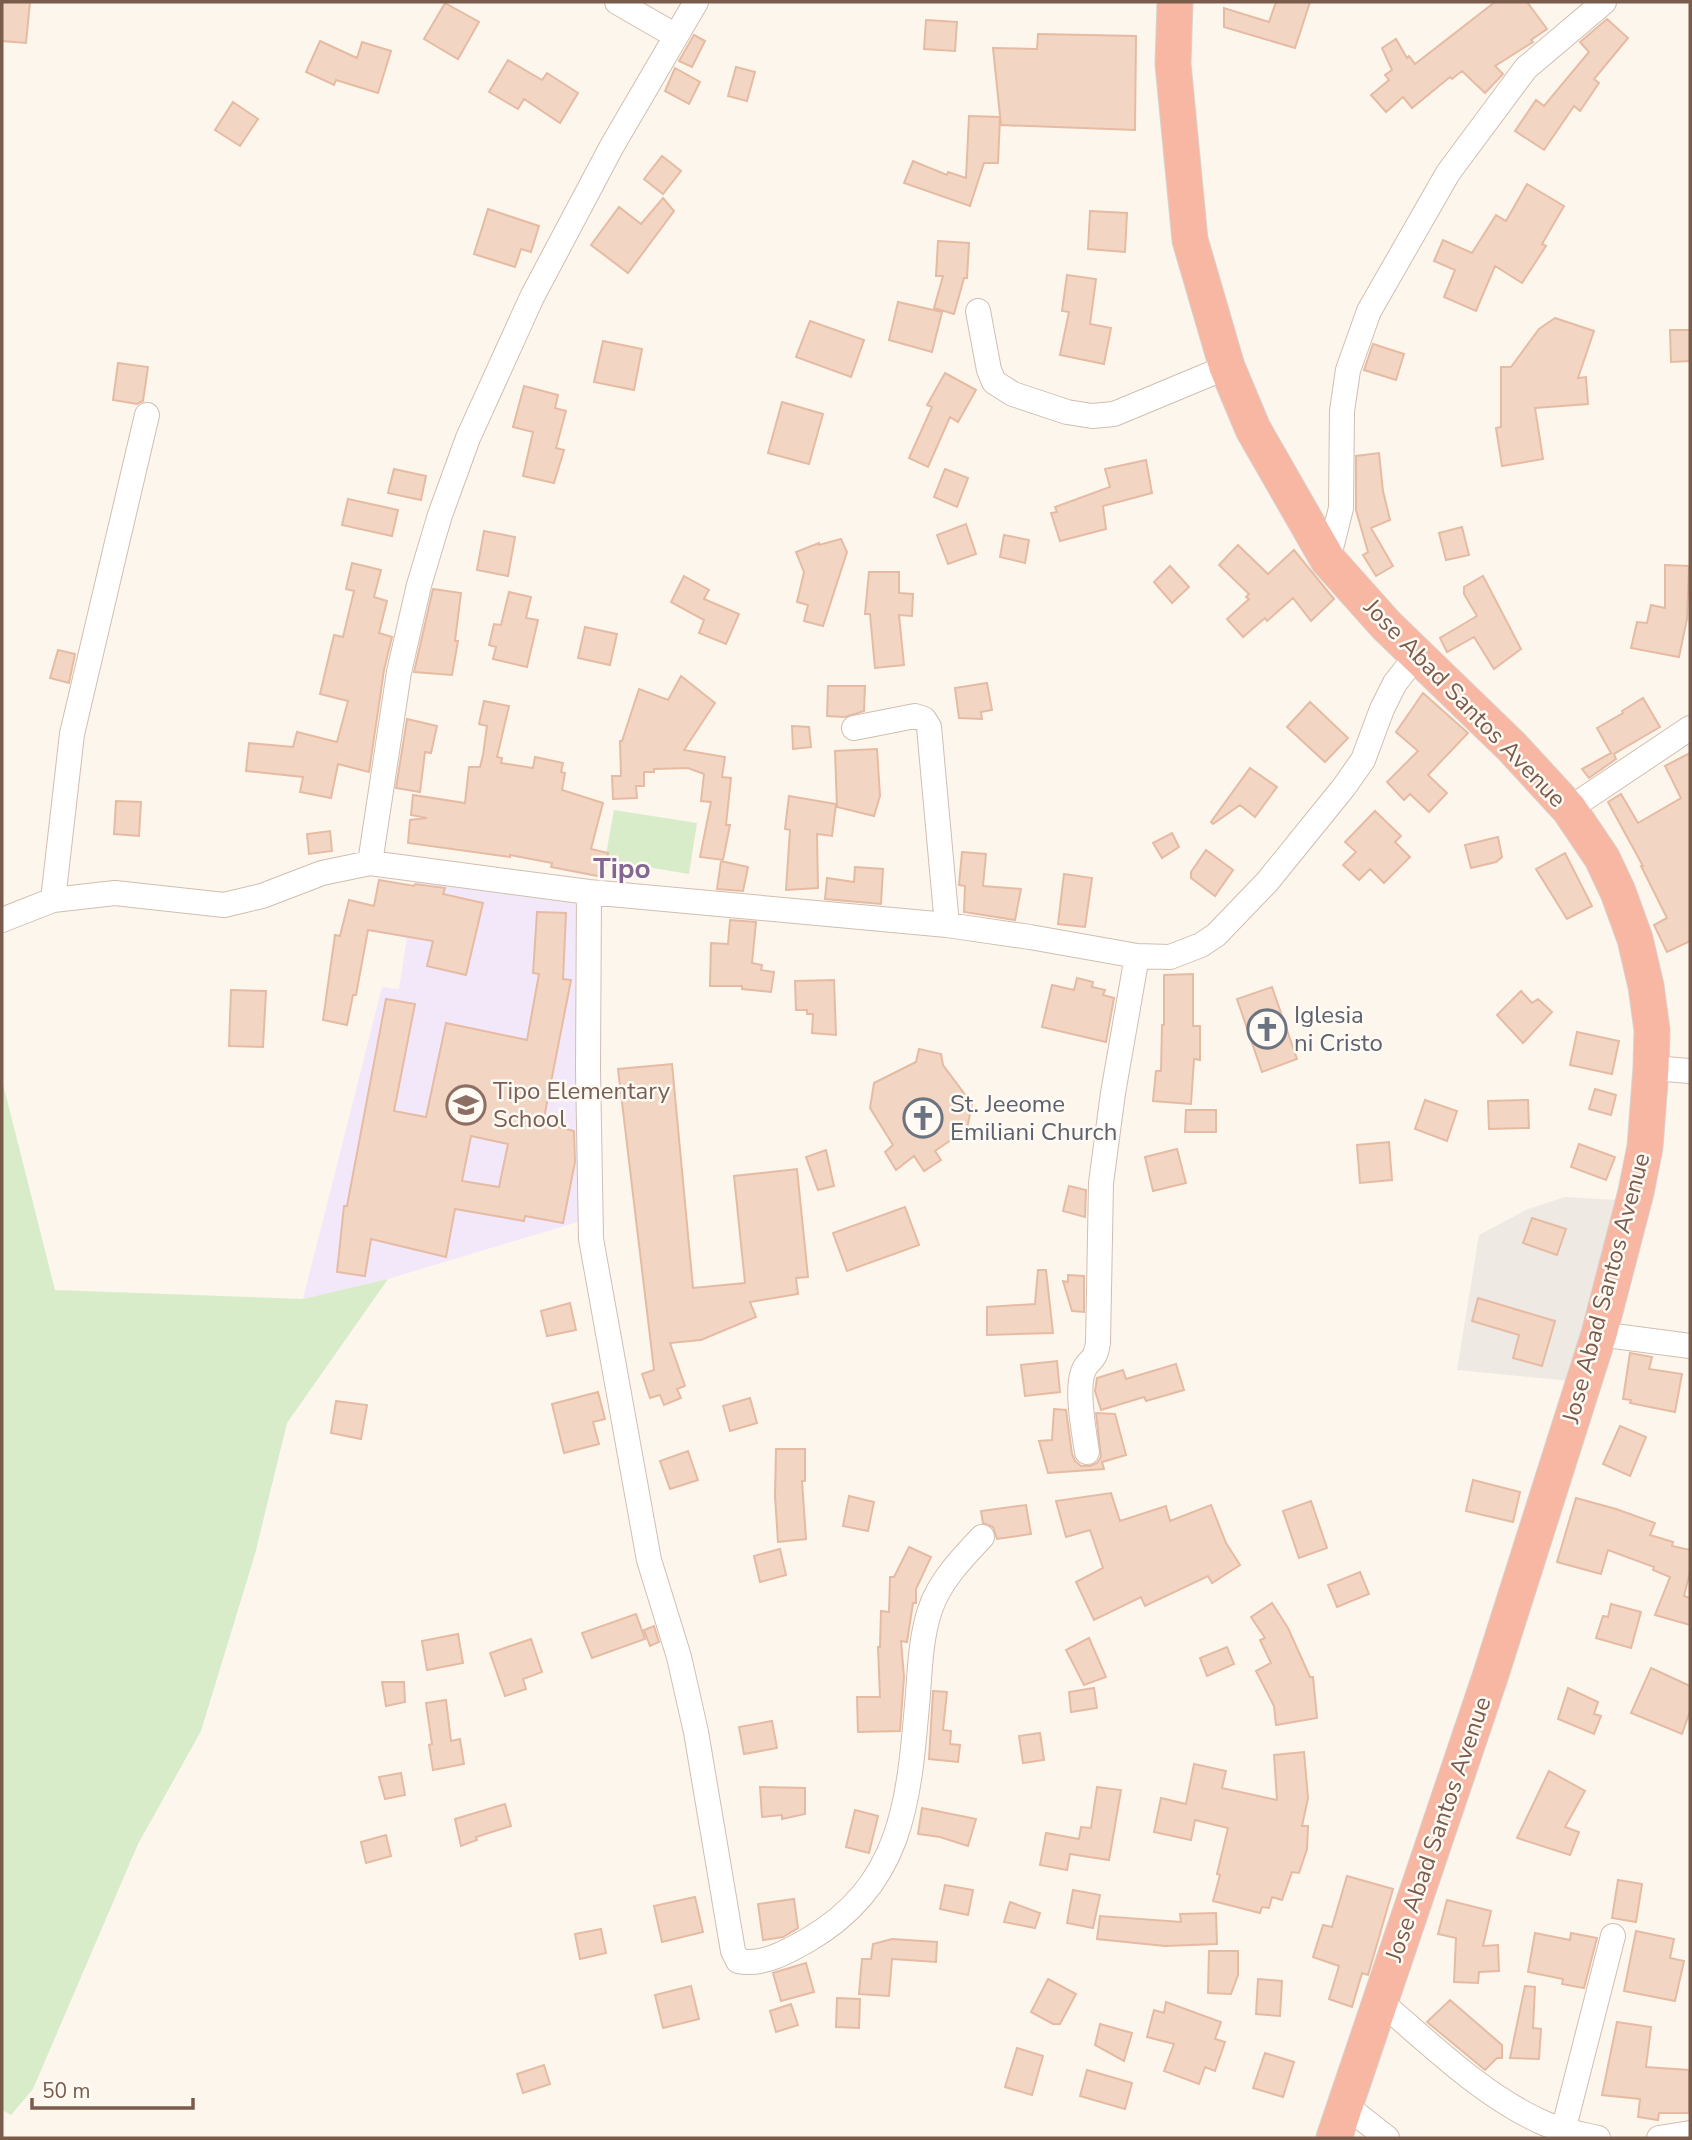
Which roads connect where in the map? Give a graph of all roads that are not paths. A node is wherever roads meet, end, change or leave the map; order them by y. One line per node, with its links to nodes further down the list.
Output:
1 (617, 2): 6 (street)
2 (696, 2): 6 (street)
3 (1175, 2): 8 (highway, Jose Abad Santos Avenue)
4 (1604, 2): 5 (street)
5 (1574, 11): 10 (street)
6 (676, 36): 15 (street)
7 (978, 311): 8 (street)
8 (1227, 367): 10 (highway, Jose Abad Santos Avenue)
9 (147, 415): 17 (street)
10 (1328, 559): 11 (highway, Jose Abad Santos Avenue)
11 (1418, 654): 14 (highway, Jose Abad Santos Avenue); 20 (street)
12 (854, 728): 19 (street)
13 (1690, 729): 14 (street)
14 (1569, 809): 21 (highway, Jose Abad Santos Avenue)
15 (370, 863): 16 (street); 17 (street)
16 (589, 892): 19 (street); 26 (street)
17 (53, 900): 18 (street)
18 (2, 920)
19 (947, 925): 20 (street)
20 (1137, 956): 25 (street)
21 (1651, 1068): 22 (street); 23 (highway, Jose Abad Santos Avenue)
22 (1690, 1071)
23 (1599, 1334): 24 (street); 28 (highway, Jose Abad Santos Avenue)
24 (1690, 1346)
25 (1087, 1452)
26 (982, 1537)
27 (1613, 1936): 30 (street)
28 (1380, 2001): 29 (highway, Jose Abad Santos Avenue); 30 (street)
29 (1345, 2105): 32 (highway, Jose Abad Santos Avenue); 33 (street)
30 (1563, 2131): 34 (street)
31 (1690, 2133): 35 (street)
32 (1334, 2138)
33 (1387, 2138)
34 (1598, 2138)
35 (1659, 2138)

